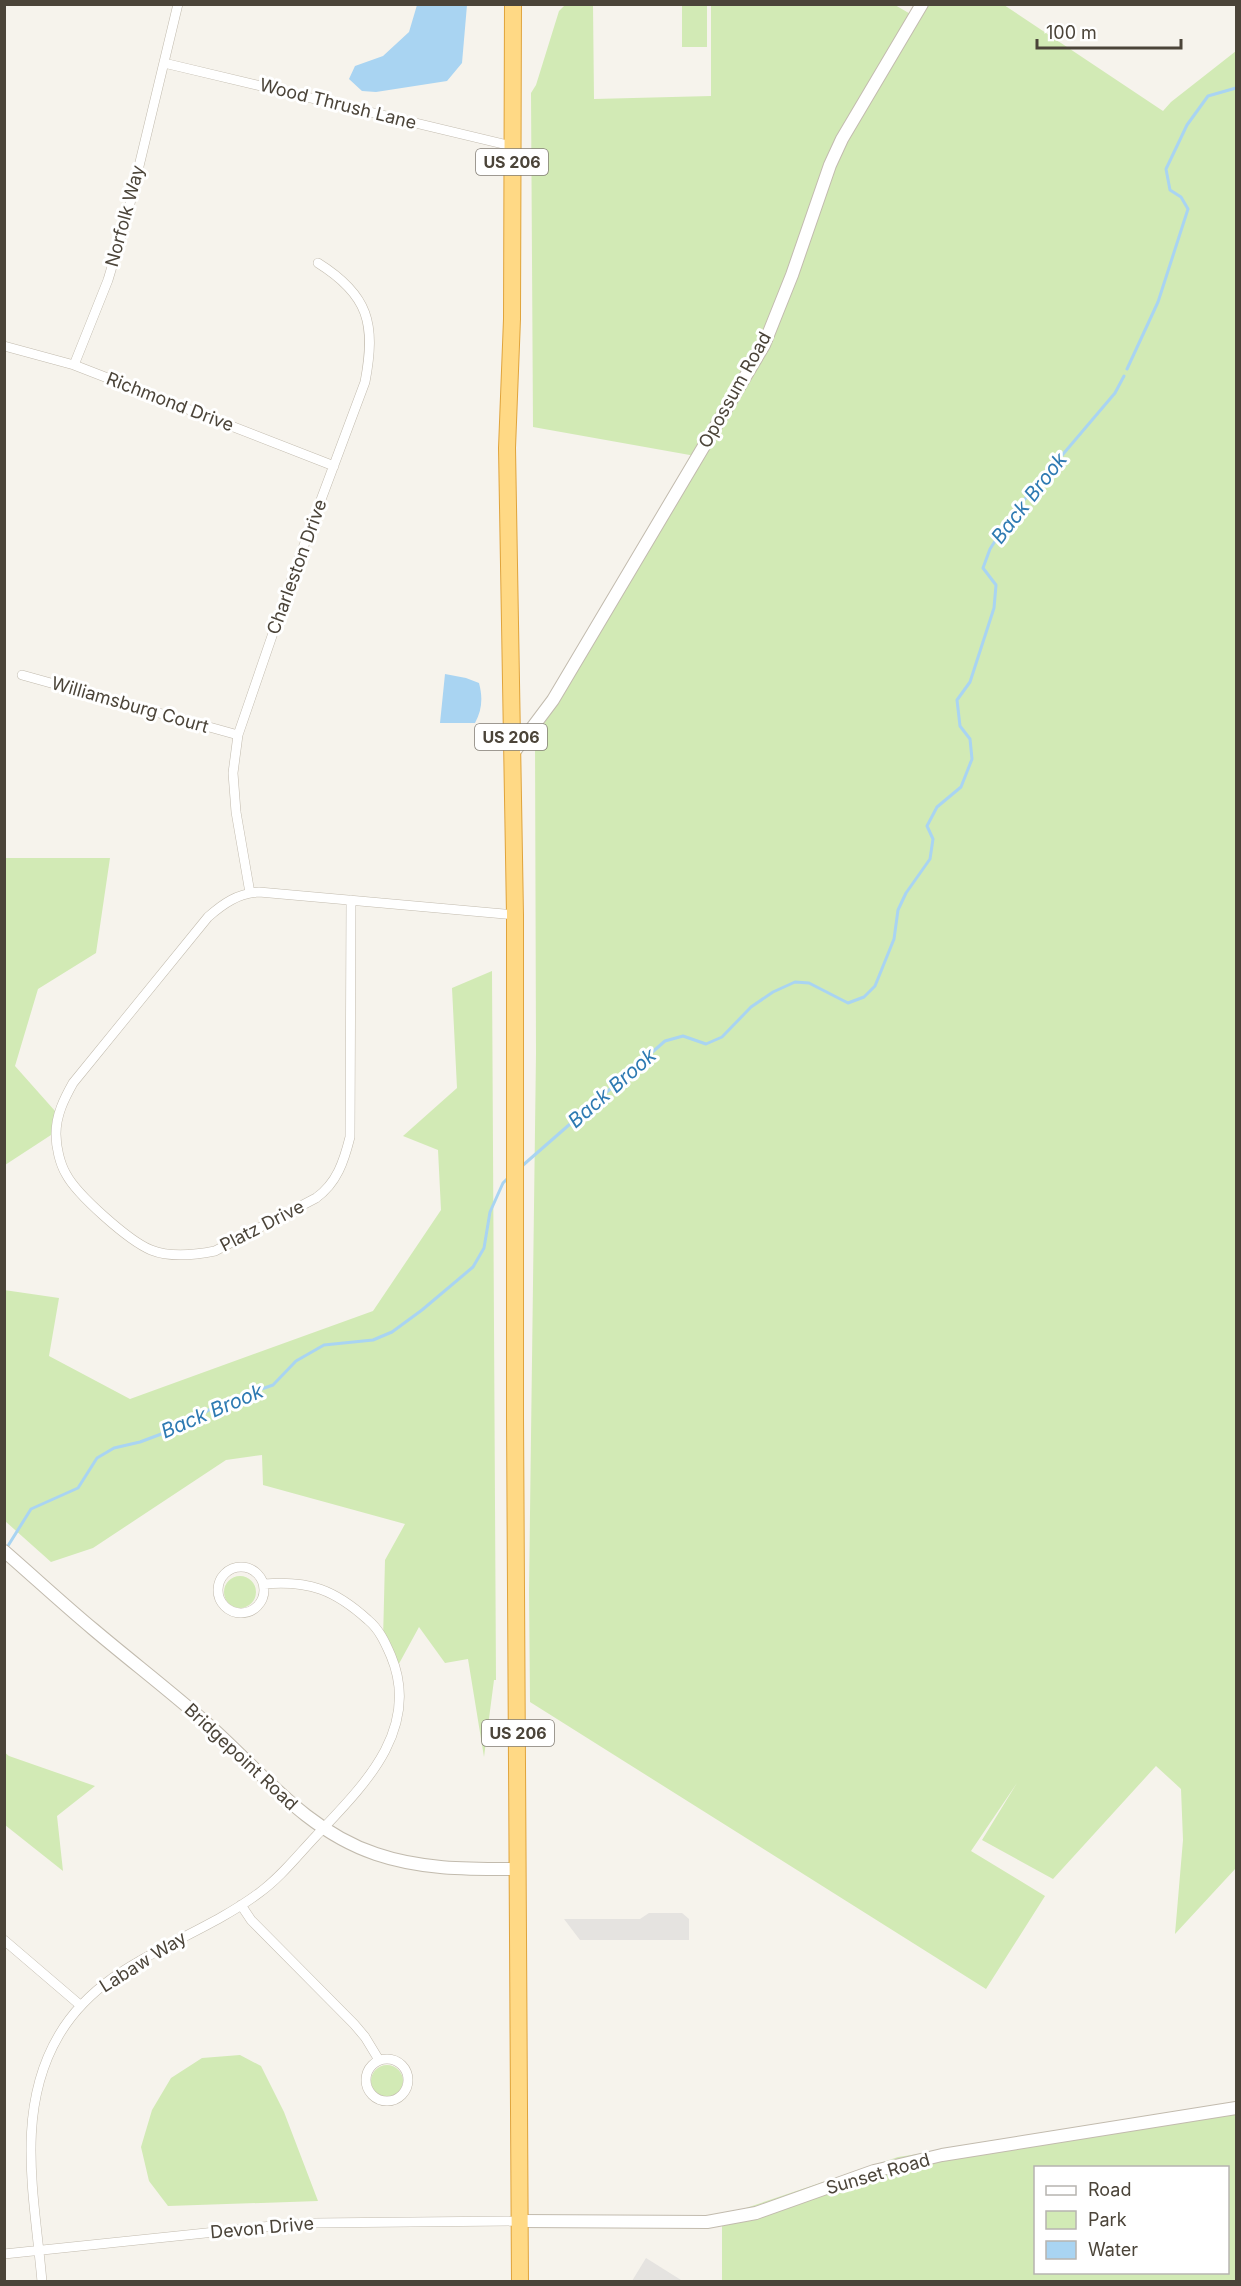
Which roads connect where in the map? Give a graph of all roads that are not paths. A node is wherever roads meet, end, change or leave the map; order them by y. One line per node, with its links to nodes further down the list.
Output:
1 (178, 4): 4 (street, Norfolk Way)
2 (513, 4): 5 (highway, US 206)
3 (922, 4): 12 (street, Opossum Road)
4 (164, 63): 5 (street, Wood Thrush Lane); 8 (street, Norfolk Way)
5 (512, 146): 12 (highway, US 206)
6 (318, 263): 9 (street, Charleston Drive)
7 (4, 346): 8 (street, Richmond Drive)
8 (74, 365): 9 (street, Richmond Drive)
9 (334, 466): 11 (street, Charleston Drive)
10 (22, 675): 11 (street, Williamsburg Court)
11 (238, 735): 13 (street, Charleston Drive)
12 (511, 756): 15 (highway, US 206)
13 (250, 893): 14 (street, Platz Drive); 14 (street, Platz Drive)
14 (351, 900): 15 (street, Platz Drive)
15 (515, 915): 19 (highway, US 206)
16 (9, 1555): 18 (street, Bridgepoint Road)
17 (264, 1584): 17 (street); 18 (street, Labaw Way)
18 (322, 1829): 19 (street, Bridgepoint Road); 20 (street, Labaw Way)
19 (519, 1869): 25 (highway, US 206)
20 (241, 1905): 22 (street, Labaw Way); 23 (street)
21 (4, 1940): 22 (street)
22 (80, 2005): 26 (street, Labaw Way)
23 (379, 2060): 23 (street)
24 (1236, 2108): 25 (street, Sunset Road)
25 (521, 2221): 26 (street, Devon Drive); 29 (highway, US 206)
26 (39, 2250): 27 (street, Devon Drive); 28 (street, Labaw Way)
27 (4, 2254)
28 (42, 2282)
29 (520, 2282)

